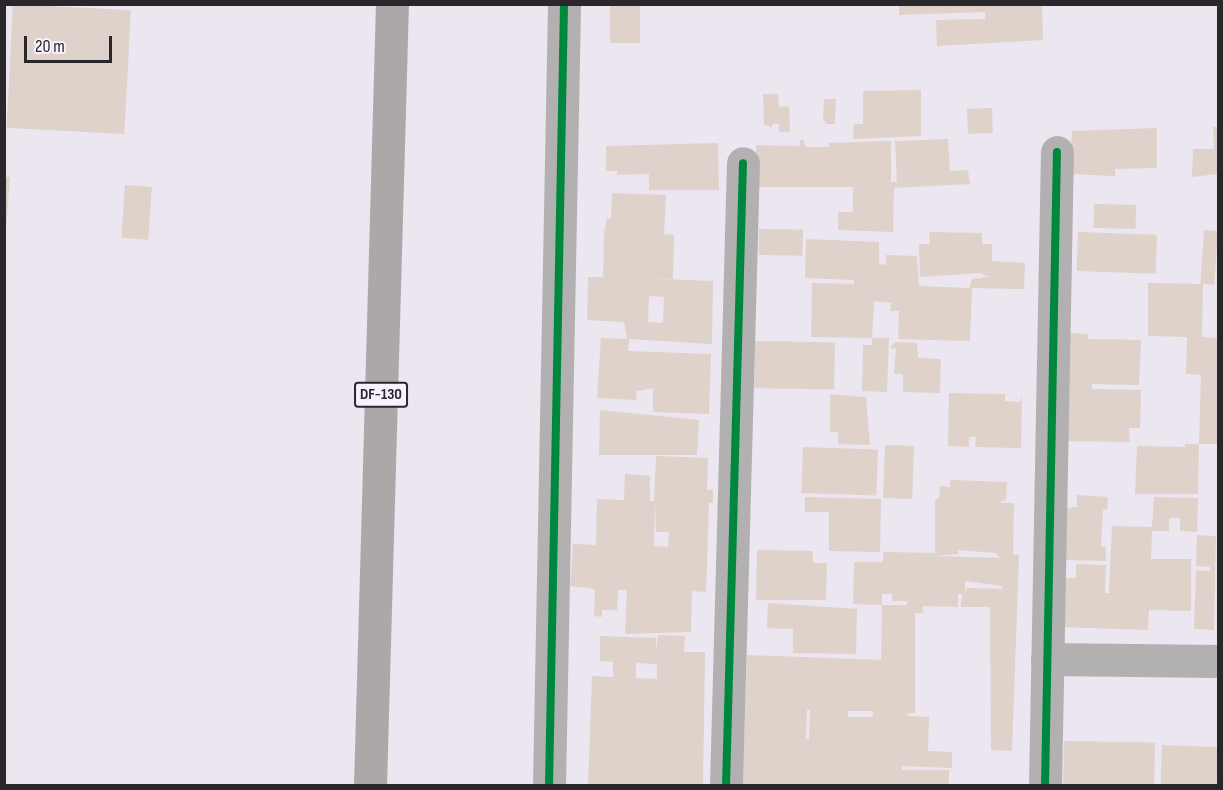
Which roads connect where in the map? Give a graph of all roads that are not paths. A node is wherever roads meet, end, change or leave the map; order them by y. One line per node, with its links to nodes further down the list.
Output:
1 (392, 4): 7 (main road, DF-130)
2 (564, 4): 8 (street)
3 (1057, 152): 5 (street)
4 (742, 163): 9 (street)
5 (1047, 659): 6 (street); 10 (street)
6 (1218, 662)
7 (370, 786)
8 (549, 786)
9 (726, 786)
10 (1045, 786)

